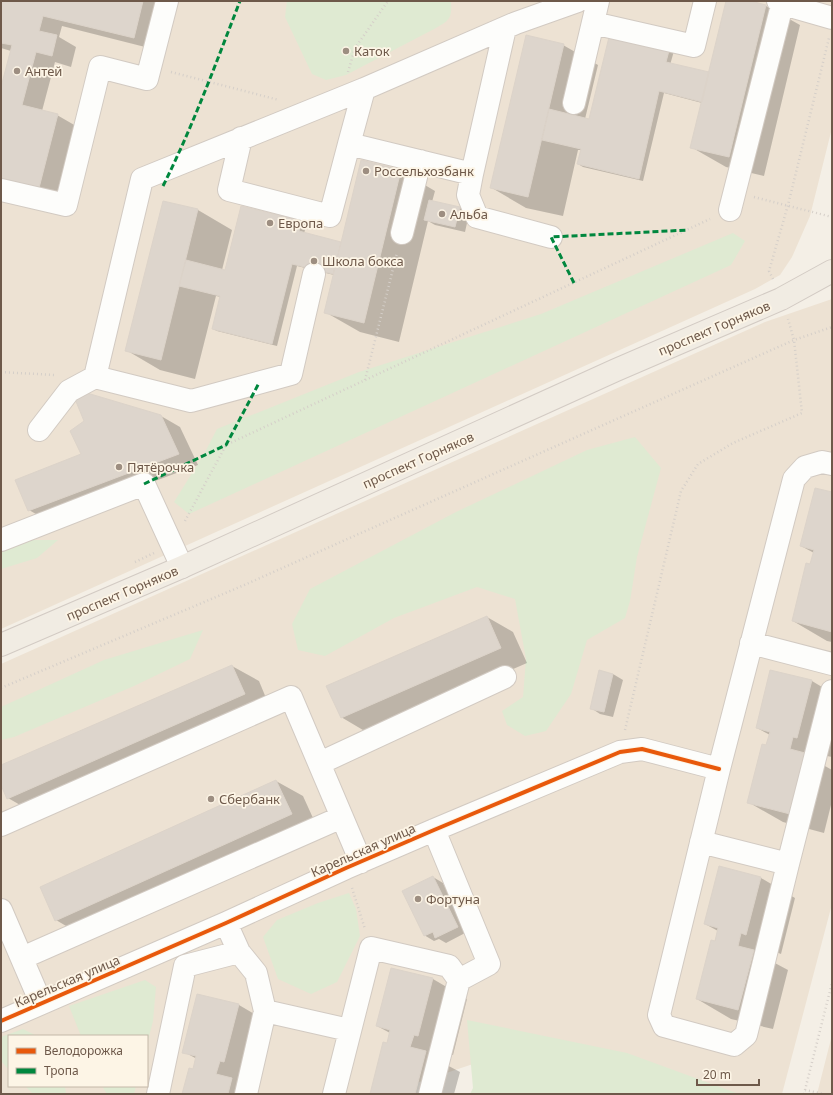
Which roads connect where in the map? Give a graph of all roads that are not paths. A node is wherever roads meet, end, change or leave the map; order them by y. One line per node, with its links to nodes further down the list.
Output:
1 (167, 1): 15 (street)
2 (578, 1): 8 (street)
3 (598, 1): 6 (street)
4 (705, 1): 6 (street)
5 (781, 2): 7 (street); 16 (street)
6 (593, 22): 10 (street)
7 (831, 27)
8 (505, 28): 9 (street); 14 (street)
9 (364, 88): 11 (street); 12 (street)
10 (574, 103)
11 (241, 138): 12 (street); 21 (street)
12 (349, 144): 13 (street)
13 (420, 161): 14 (street); 17 (street)
14 (472, 174): 18 (street)
15 (1, 190)
16 (730, 210)
17 (402, 233)
18 (551, 236)
19 (832, 271): 25 (main road, проспект Горняков)
20 (314, 274): 21 (street)
21 (95, 378): 22 (street)
22 (39, 430)
23 (832, 464): 26 (street)
24 (1, 540): 25 (street)
25 (182, 567): 27 (main road, проспект Горняков)
26 (751, 643): 28 (street); 32 (street)
27 (1, 645)
28 (832, 664)
29 (505, 677): 31 (street)
30 (832, 691): 37 (street)
31 (320, 763): 33 (street); 34 (street)
32 (719, 769): 35 (street, Карельская улица); 36 (street)
33 (342, 817): 38 (street); 42 (street)
34 (1, 825)
35 (434, 830): 38 (street, Карельская улица); 43 (street)
36 (701, 842): 37 (street); 37 (street)
37 (788, 864)
38 (354, 865): 40 (street, Карельская улица)
39 (1, 910): 42 (street)
40 (226, 923): 41 (street); 44 (street, Карельская улица)
41 (239, 952): 45 (street); 48 (street)
42 (22, 958): 44 (street)
43 (459, 980): 47 (street); 51 (street)
44 (41, 1003): 46 (street, Карельская улица)
45 (265, 1011): 47 (street); 49 (street)
46 (1, 1020)
47 (349, 1030): 50 (street)
48 (158, 1094)
49 (246, 1094)
50 (334, 1094)
51 (430, 1094)

